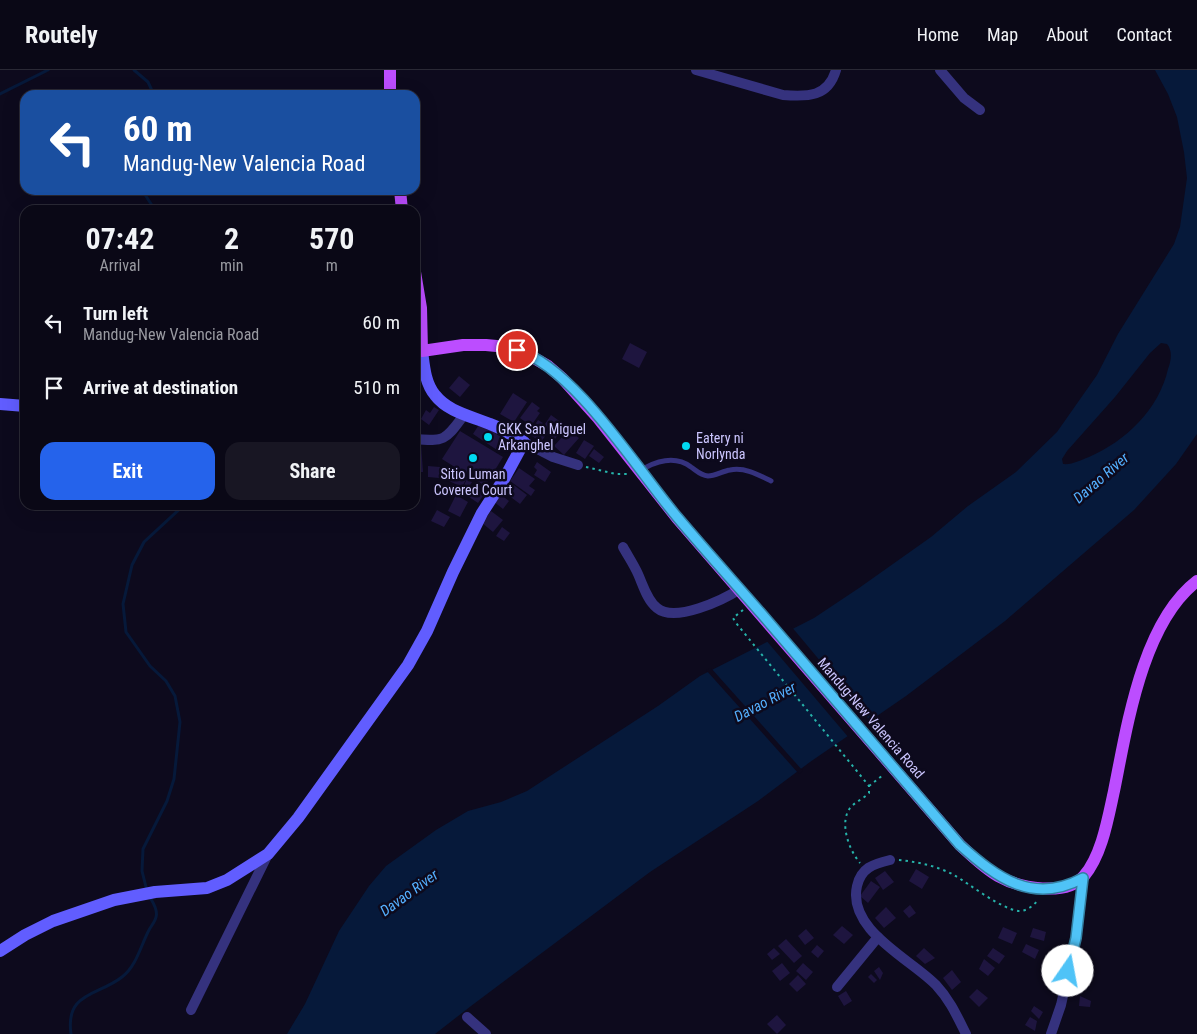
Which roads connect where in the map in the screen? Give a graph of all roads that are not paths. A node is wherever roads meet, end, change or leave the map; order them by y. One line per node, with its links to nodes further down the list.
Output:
1 (390, 70): 5 (main road)
2 (696, 70): 3 (street)
3 (836, 70)
4 (940, 70): 6 (street)
5 (390, 90)
6 (980, 110)
7 (420, 302): 8 (main road)
8 (420, 330)
9 (420, 352): 17 (main road, Mandug-New Valencia Road)
10 (420, 355): 13 (street)
11 (0, 404): 12 (street)
12 (20, 406)
13 (464, 415): 14 (street); 15 (street)
14 (420, 440)
15 (524, 442): 16 (street); 22 (street)
16 (578, 465)
17 (640, 471): 18 (lane); 21 (main road, Mandug-New Valencia Road)
18 (771, 481)
19 (623, 547): 21 (street)
20 (1197, 581): 24 (main road)
21 (740, 589): 24 (main road, Mandug-New Valencia Road)
22 (268, 854): 26 (street); 28 (street)
23 (890, 860): 25 (street)
24 (1083, 878): 32 (street)
25 (878, 937): 27 (street); 31 (street)
26 (0, 951)
27 (837, 987)
28 (191, 1010)
29 (467, 1017): 30 (street)
30 (486, 1034)
31 (966, 1034)
32 (1051, 1034)

